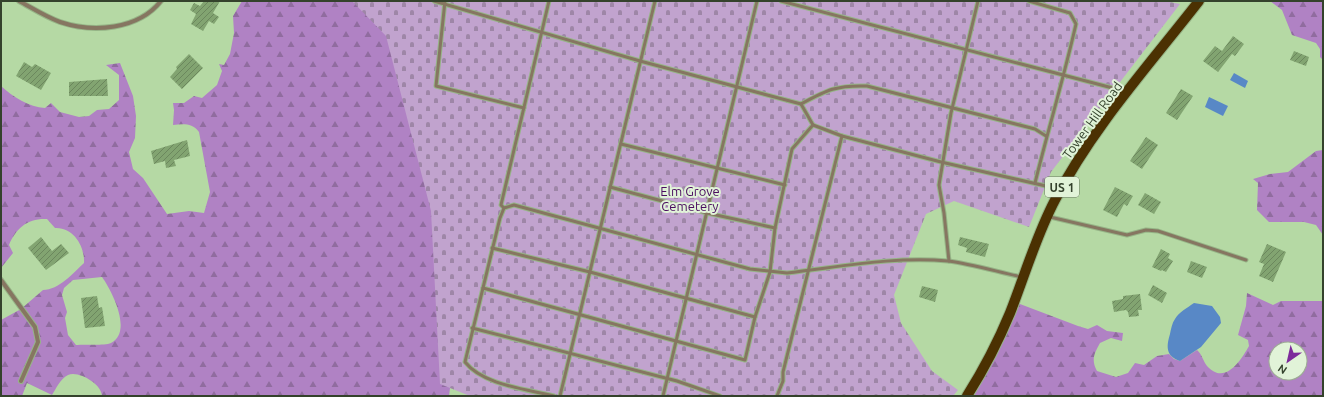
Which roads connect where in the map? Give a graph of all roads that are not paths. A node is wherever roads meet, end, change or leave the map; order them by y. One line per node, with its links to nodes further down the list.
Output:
1 (19, 1): 2 (street)
2 (161, 1)
3 (434, 1): 11 (lane)
4 (549, 1): 12 (lane)
5 (655, 1): 14 (lane)
6 (757, 1): 16 (lane)
7 (781, 1): 13 (lane)
8 (978, 1): 13 (lane)
9 (1029, 1): 15 (lane)
10 (1199, 1): 17 (main road, Tower Hill Road / US 1)
11 (445, 3): 12 (lane); 20 (lane)
12 (542, 33): 14 (lane); 20 (lane)
13 (967, 50): 15 (lane); 19 (lane)
14 (640, 61): 16 (lane); 24 (lane)
15 (1065, 75): 17 (lane); 23 (lane)
16 (737, 87): 18 (lane); 26 (lane)
17 (1127, 92): 30 (main road, Tower Hill Road / US 1)
18 (801, 104): 19 (lane); 21 (lane)
19 (953, 107): 23 (lane); 25 (lane)
20 (524, 108): 31 (lane)
21 (813, 125): 22 (lane); 28 (lane)
22 (842, 136): 25 (lane); 40 (lane)
23 (1046, 136): 27 (lane)
24 (621, 144): 26 (lane); 29 (lane)
25 (941, 162): 27 (lane); 39 (lane)
26 (717, 168): 28 (lane); 32 (lane)
27 (1035, 183): 30 (lane)
28 (785, 185): 35 (lane)
29 (610, 187): 32 (lane); 34 (lane)
30 (1061, 189): 33 (main road, Tower Hill Road / US 1)
31 (504, 208): 34 (lane); 36 (lane)
32 (707, 213): 35 (lane); 37 (lane)
33 (1047, 217): 38 (lane); 43 (main road, Tower Hill Road / US 1)
34 (600, 228): 37 (lane); 41 (lane)
35 (775, 228): 42 (lane)
36 (492, 248): 41 (lane); 45 (lane)
37 (697, 254): 42 (lane); 46 (lane)
38 (1246, 260)
39 (949, 262): 40 (lane); 43 (lane)
40 (809, 270): 42 (lane); 58 (lane)
41 (590, 272): 46 (lane); 47 (lane)
42 (770, 272): 48 (lane)
43 (1023, 277): 59 (main road, Tower Hill Road / US 1)
44 (1, 280): 53 (street)
45 (483, 288): 47 (lane); 49 (lane)
46 (686, 299): 48 (lane); 50 (lane)
47 (580, 315): 50 (lane); 51 (lane)
48 (755, 317): 50 (lane)
49 (472, 328): 51 (lane); 54 (lane)
50 (676, 341): 52 (lane)
51 (570, 353): 52 (lane); 55 (lane)
52 (667, 378): 56 (lane); 57 (lane)
53 (21, 381)
54 (554, 396)
55 (560, 396)
56 (663, 396)
57 (720, 396)
58 (777, 396)
59 (966, 396)

